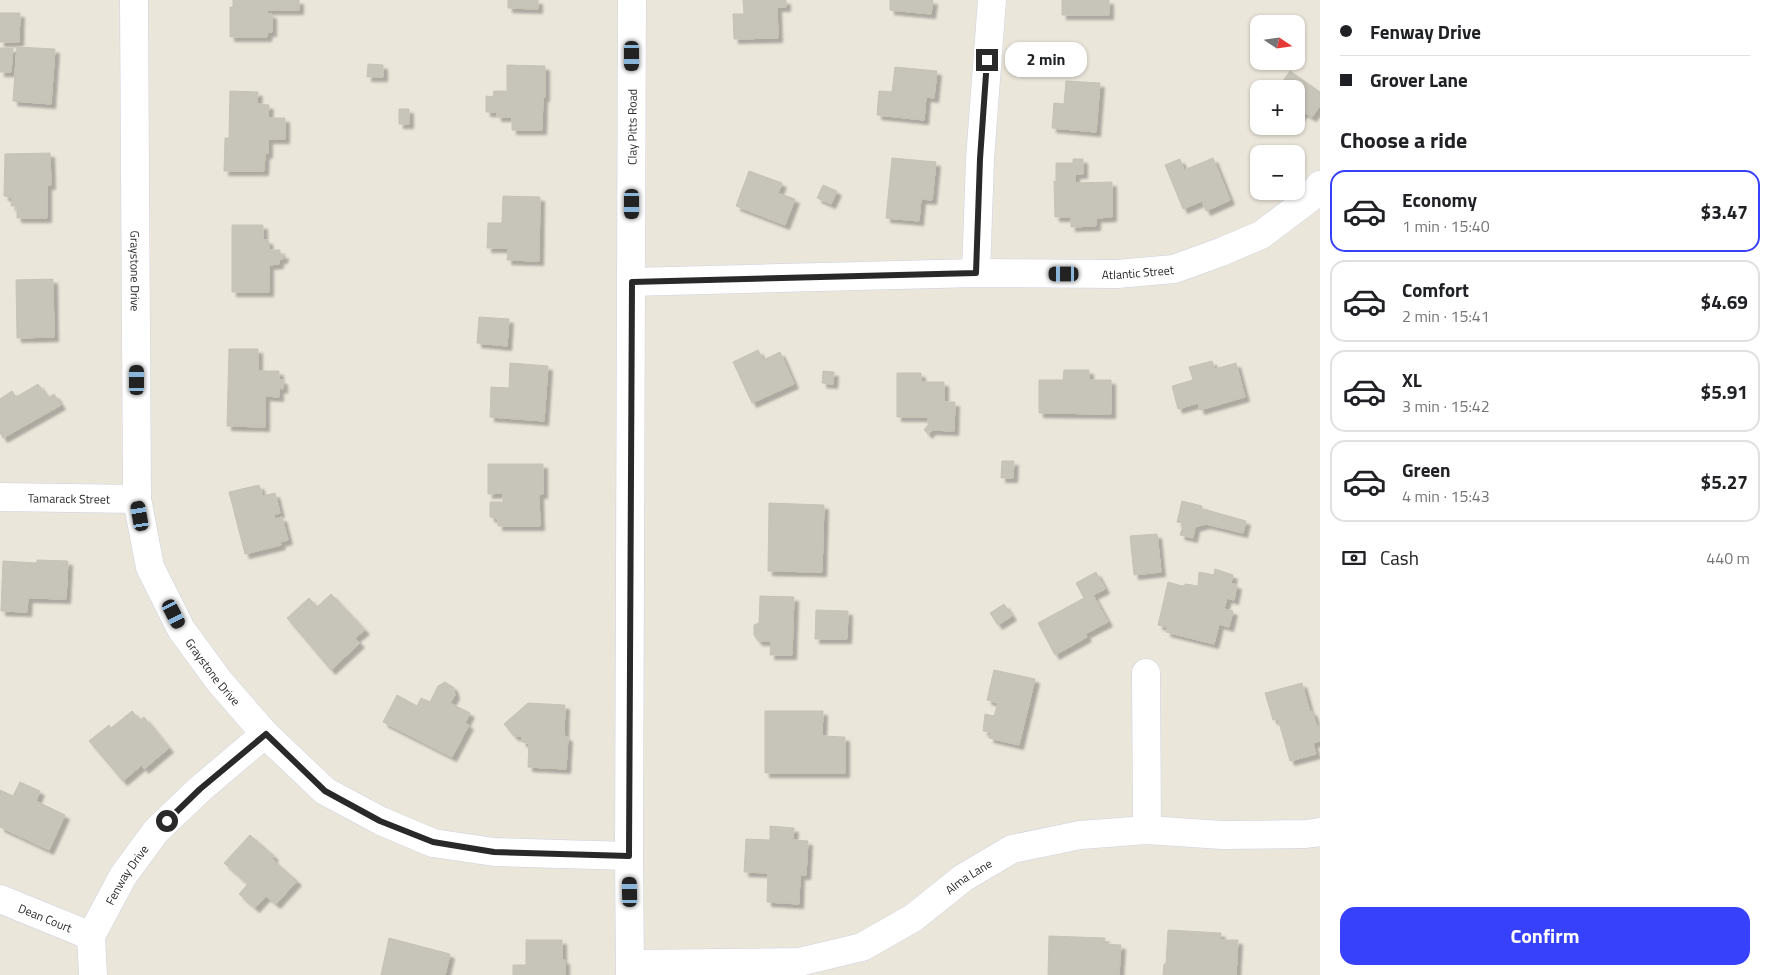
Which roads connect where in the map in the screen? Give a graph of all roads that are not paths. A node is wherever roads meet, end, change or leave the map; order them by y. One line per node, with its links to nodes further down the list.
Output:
1 (134, 0): 8 (street, Graystone Drive)
2 (632, 0): 6 (street, Clay Pitts Road)
3 (992, 0): 5 (street)
4 (1316, 196): 5 (street, Atlantic Street)
5 (976, 273): 6 (street, Atlantic Street)
6 (632, 282): 13 (street, Clay Pitts Road)
7 (0, 497): 8 (street, Tamarack Street)
8 (137, 499): 10 (street, Graystone Drive)
9 (1146, 673): 11 (street)
10 (266, 734): 13 (street, Graystone Drive); 15 (street, Fenway Drive)
11 (1147, 830): 12 (street, Alma Lane); 16 (street, Alma Lane)
12 (1320, 832)
13 (629, 856): 16 (street, Clay Pitts Road)
14 (0, 898): 15 (street, Dean Court)
15 (91, 936): 17 (street)
16 (630, 969)
17 (93, 975)

